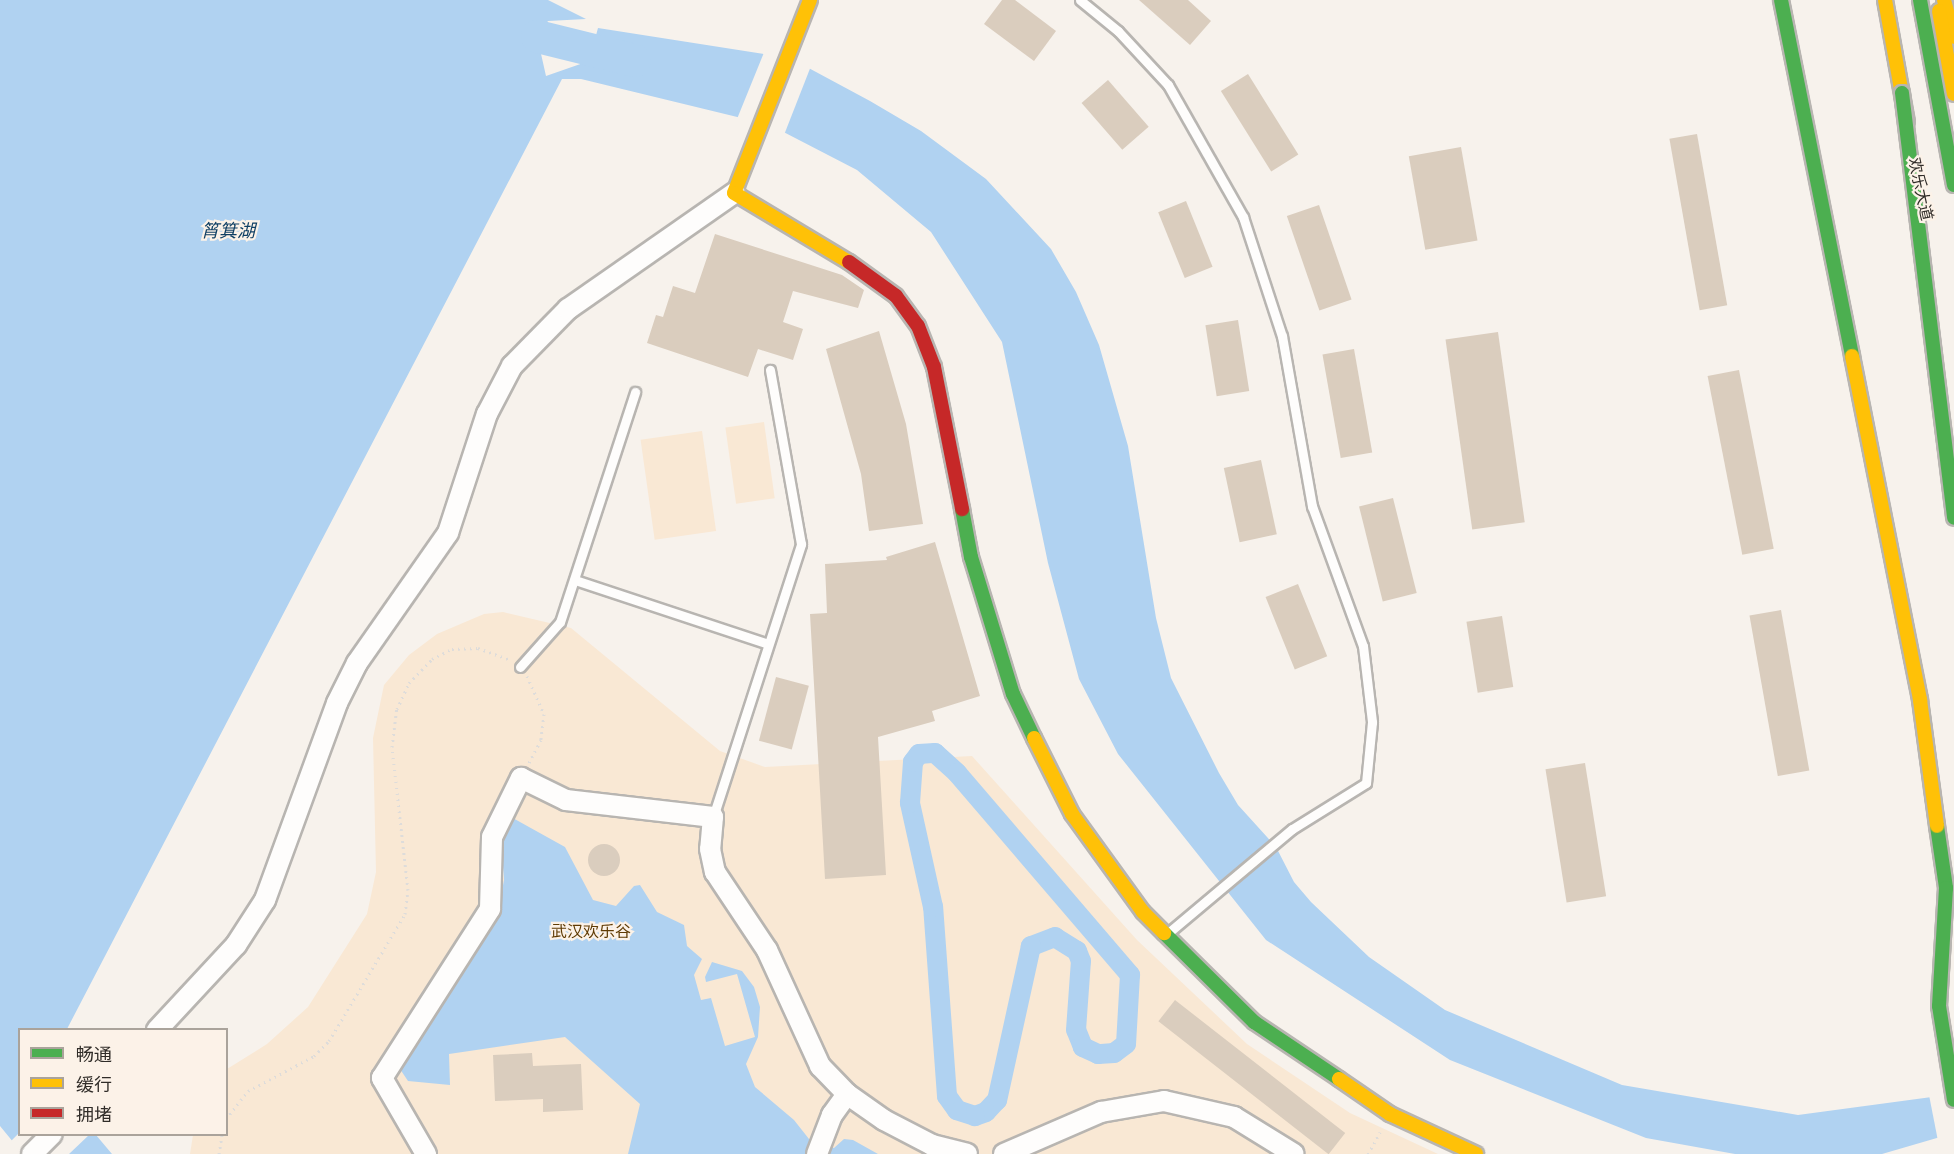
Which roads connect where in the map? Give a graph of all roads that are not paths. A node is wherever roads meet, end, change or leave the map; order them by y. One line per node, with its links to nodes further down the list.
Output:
1 (810, 0): 13 (main road)
2 (1080, 0): 22 (lane)
3 (1781, 0): 25 (main road)
4 (1885, 0): 9 (main road, 欢乐大道)
5 (1920, 0): 12 (main road, 欢乐大道)
6 (1937, 0): 10 (main road)
7 (1944, 0): 8 (main road)
8 (1954, 37)
9 (1902, 93): 15 (main road, 欢乐大道, bridge); 17 (main road, bridge)
10 (1954, 94)
11 (1887, 104): 15 (main road, 欢乐大道)
12 (1954, 185)
13 (734, 192): 22 (main road); 23 (street)
14 (771, 370): 19 (lane)
15 (1953, 376)
16 (635, 392): 18 (lane)
17 (1954, 518)
18 (574, 580): 19 (lane); 20 (lane)
19 (768, 644): 21 (lane)
20 (520, 667)
21 (713, 818): 24 (street); 29 (street)
22 (1165, 936): 33 (main road)
23 (158, 1028)
24 (847, 1094): 27 (street); 30 (street)
25 (1954, 1100)
26 (50, 1136): 28 (street)
27 (821, 1145)
28 (32, 1154)
29 (426, 1154)
30 (967, 1154)
31 (1004, 1154): 32 (street)
32 (1294, 1154)
33 (1476, 1154)

